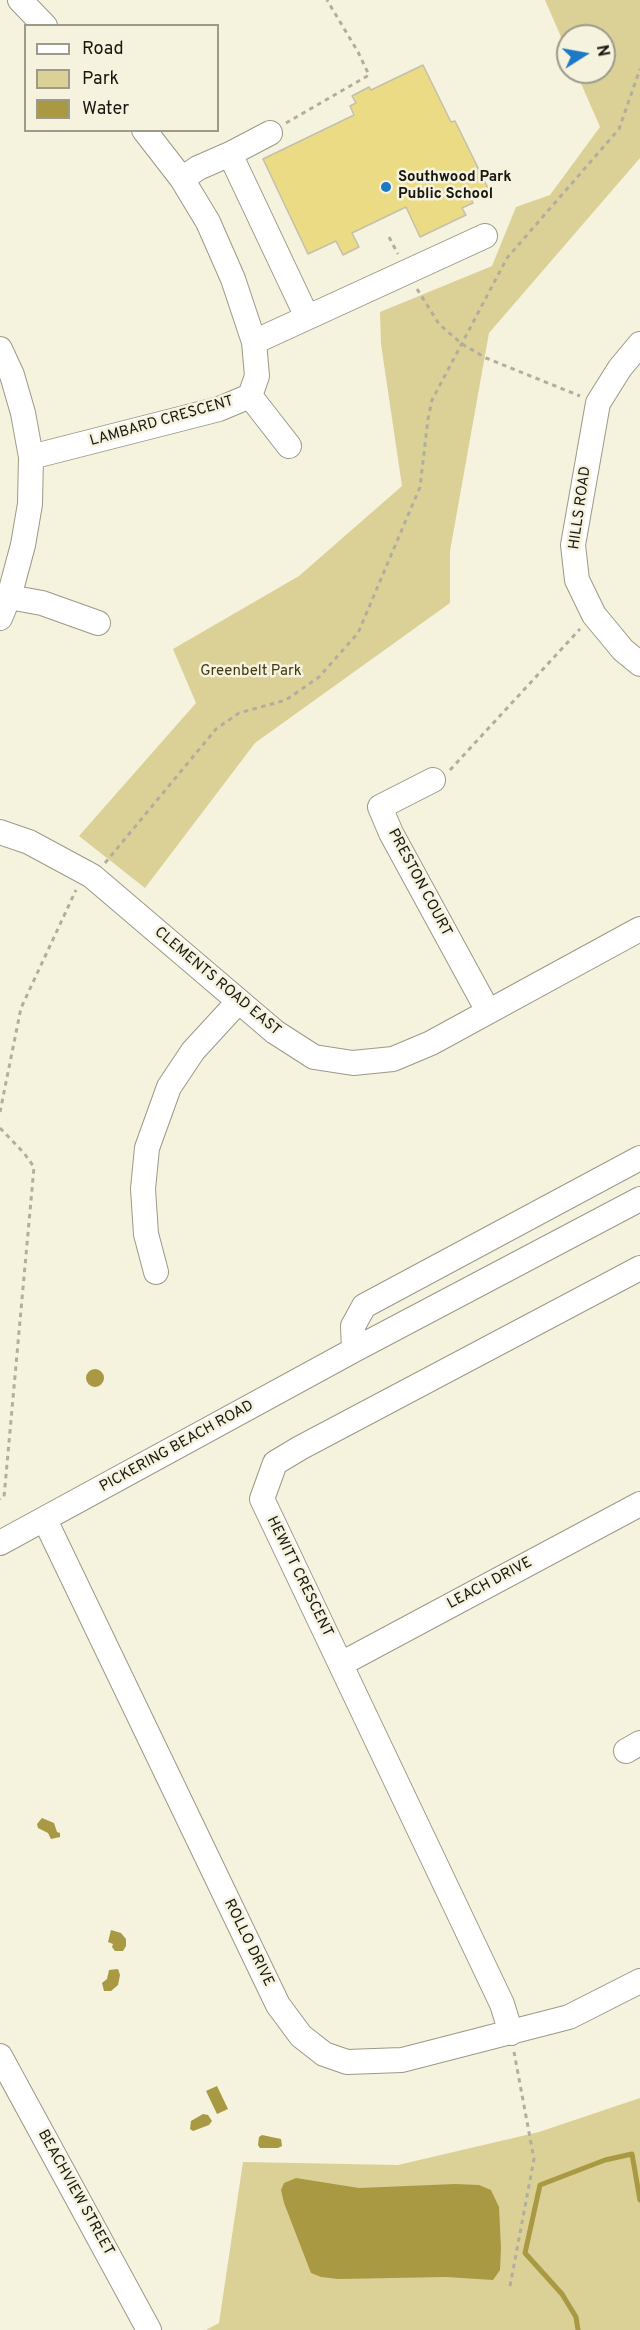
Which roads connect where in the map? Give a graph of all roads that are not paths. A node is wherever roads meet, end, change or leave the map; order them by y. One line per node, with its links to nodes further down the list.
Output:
1 (20, 0): 2 (street)
2 (43, 24)
3 (146, 132): 6 (street, LAMBARD CRESCENT)
4 (270, 133): 5 (street)
5 (230, 154): 6 (street); 8 (street)
6 (182, 179): 9 (street, LAMBARD CRESCENT)
7 (485, 236): 8 (street)
8 (307, 317): 9 (street)
9 (254, 342): 12 (street, LAMBARD CRESCENT)
10 (640, 344): 17 (street, HILLS ROAD)
11 (0, 349): 14 (street)
12 (250, 396): 13 (street); 14 (street, LAMBARD CRESCENT)
13 (289, 446)
14 (31, 457): 15 (street)
15 (4, 607): 16 (street)
16 (99, 623)
17 (640, 664)
18 (433, 780): 22 (street, PRESTON COURT)
19 (0, 832): 21 (street, CLEMENTS ROAD EAST)
20 (640, 929): 22 (street, CLEMENTS ROAD EAST)
21 (238, 1002): 22 (street, CLEMENTS ROAD EAST); 26 (street)
22 (488, 1011)
23 (640, 1158): 27 (street)
24 (640, 1198): 27 (street, PICKERING BEACH ROAD)
25 (640, 1268): 31 (street, HEWITT CRESCENT)
26 (156, 1272)
27 (354, 1350): 29 (street, PICKERING BEACH ROAD)
28 (640, 1504): 31 (street, LEACH DRIVE)
29 (45, 1520): 30 (street, PICKERING BEACH ROAD); 33 (street, ROLLO DRIVE)
30 (0, 1543)
31 (341, 1664): 33 (street, HEWITT CRESCENT)
32 (640, 1981): 33 (street, ROLLO DRIVE)
33 (511, 2032)
34 (0, 2056): 35 (street, BEACHVIEW STREET)
35 (149, 2330)

